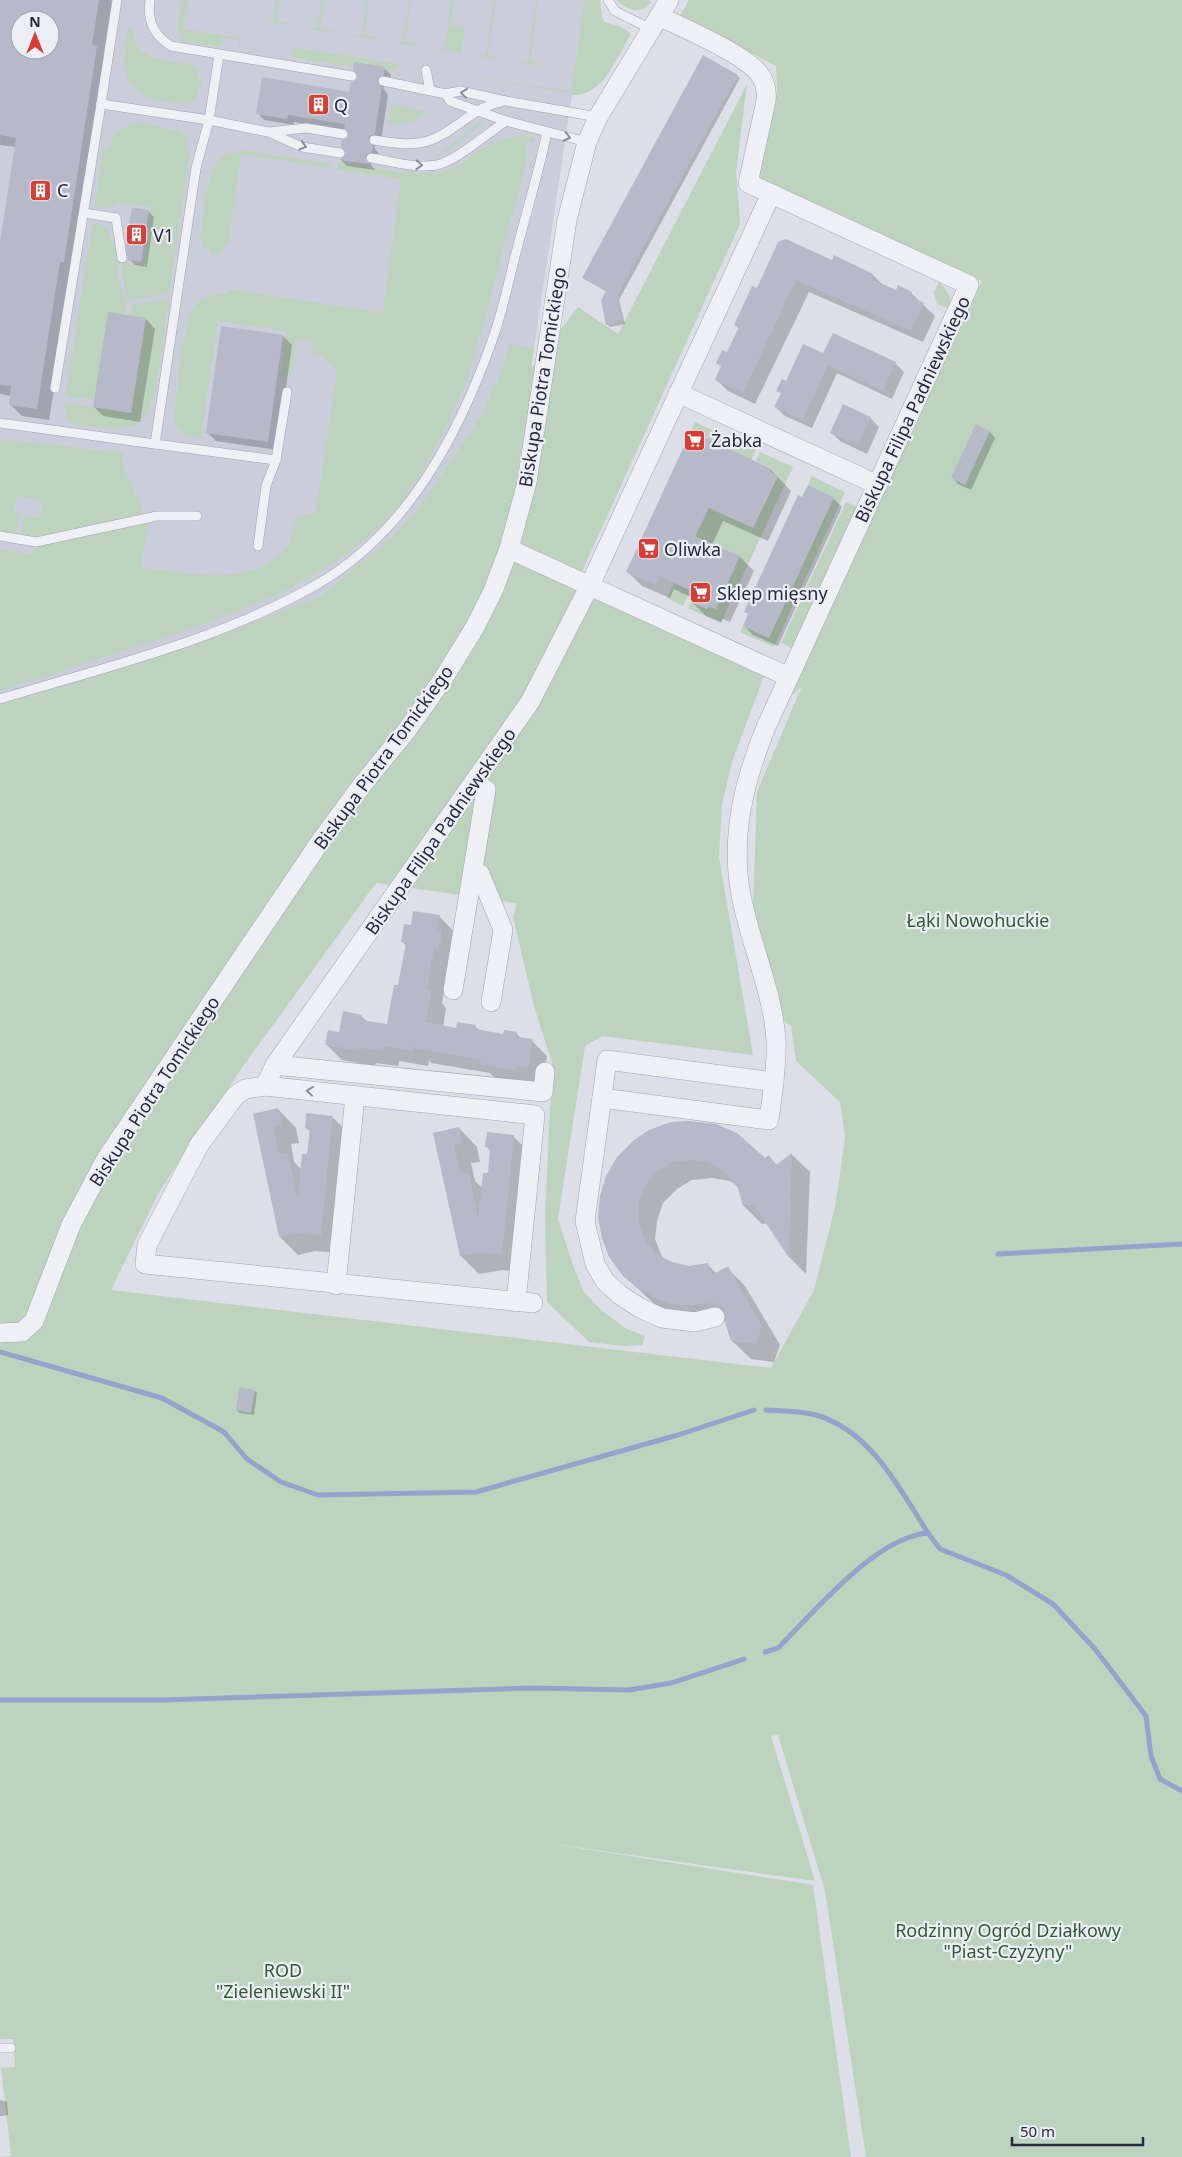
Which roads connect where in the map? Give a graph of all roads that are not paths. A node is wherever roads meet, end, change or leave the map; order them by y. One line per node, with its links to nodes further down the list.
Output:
1 (117, 0): 12 (lane)
2 (150, 0): 5 (lane)
3 (608, 0): 4 (lane)
4 (660, 15): 14 (street, Biskupa Piotra Tomickiego); 24 (street, Biskupa Filipa Padniewskiego)
5 (219, 55): 7 (lane); 15 (lane)
6 (426, 70): 9 (lane)
7 (352, 76)
8 (383, 81): 9 (lane)
9 (430, 90): 10 (lane)
10 (446, 94): 11 (lane, one-way to 10); 13 (lane)
11 (506, 101): 13 (lane); 14 (lane)
12 (101, 104): 15 (lane); 25 (lane)
13 (476, 110): 16 (lane); 20 (lane)
14 (598, 117): 21 (street, Biskupa Piotra Tomickiego)
15 (209, 120): 17 (lane); 31 (lane)
16 (506, 121): 18 (lane); 23 (lane, one-way to 16)
17 (268, 132): 19 (lane); 22 (lane, one-way to 22)
18 (547, 132): 21 (lane, one-way to 21); 40 (lane)
19 (343, 134)
20 (374, 140)
21 (587, 142): 37 (street, Biskupa Piotra Tomickiego)
22 (340, 153)
23 (371, 158)
24 (771, 194): 29 (street, Biskupa Filipa Padniewskiego); 33 (street, Biskupa Filipa Padniewskiego)
25 (84, 214): 26 (lane); 27 (lane)
26 (122, 258)
27 (55, 388)
28 (287, 392): 32 (lane)
29 (678, 393): 33 (street); 38 (street, Biskupa Filipa Padniewskiego)
30 (0, 423): 31 (lane)
31 (154, 444): 32 (lane)
32 (276, 460): 36 (lane)
33 (878, 486): 39 (street, Biskupa Filipa Padniewskiego)
34 (197, 516): 35 (lane)
35 (0, 536)
36 (258, 546)
37 (509, 548): 38 (street); 53 (street, Biskupa Piotra Tomickiego)
38 (589, 587): 39 (street); 41 (street, Biskupa Filipa Padniewskiego)
39 (789, 677): 47 (street, Biskupa Filipa Padniewskiego)
40 (0, 699)
41 (475, 782): 42 (street); 45 (street, Biskupa Filipa Padniewskiego)
42 (473, 873): 43 (street); 44 (street)
43 (453, 990)
44 (491, 1002)
45 (275, 1065): 46 (street); 48 (street, Biskupa Filipa Padniewskiego)
46 (545, 1072)
47 (774, 1082): 50 (street); 50 (street, Biskupa Filipa Padniewskiego)
48 (265, 1086): 49 (street, one-way to 48); 51 (street)
49 (355, 1096): 51 (street); 51 (street)
50 (602, 1098): 52 (street)
51 (336, 1285)
52 (715, 1317)
53 (0, 1333)
54 (0, 2048): 55 (lane)
55 (11, 2048)

